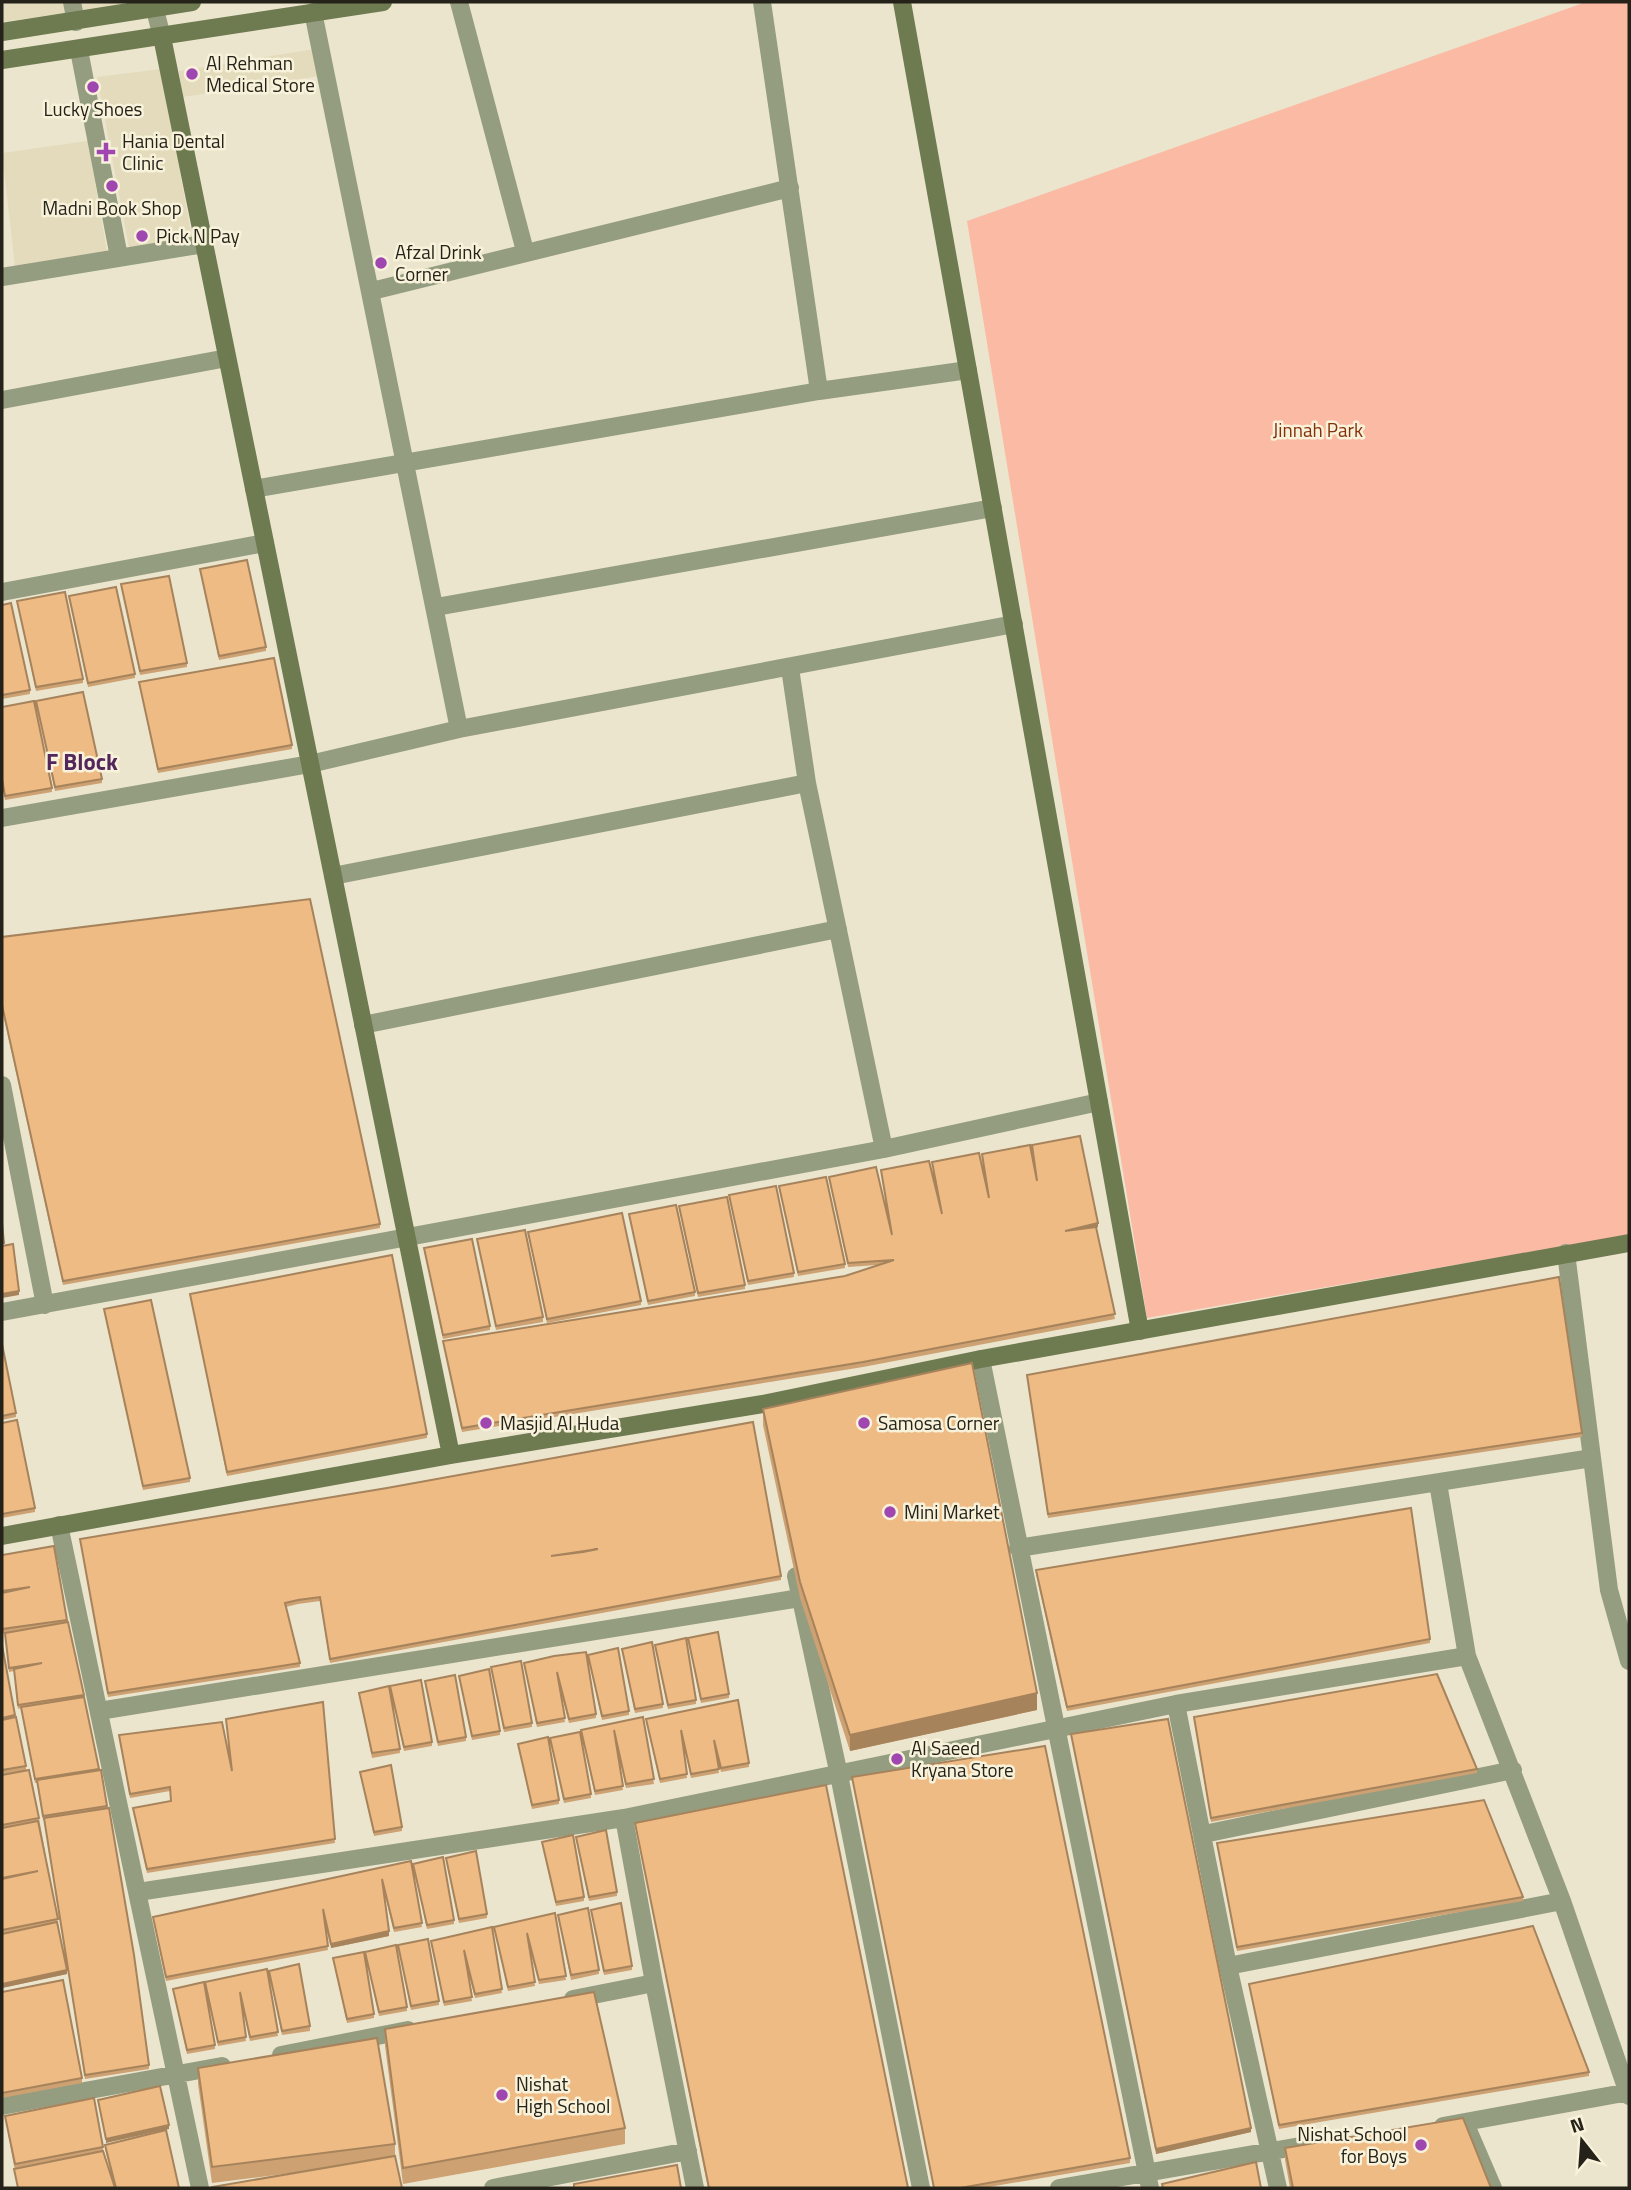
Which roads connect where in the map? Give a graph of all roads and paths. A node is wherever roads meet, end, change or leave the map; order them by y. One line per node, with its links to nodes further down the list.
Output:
1 (72, 2): 9 (street)
2 (192, 2): 7 (street)
3 (383, 2): 8 (street)
4 (459, 2): 16 (street)
5 (762, 2): 14 (street)
6 (902, 2): 21 (street)
7 (153, 5): 9 (street); 11 (street)
8 (313, 12): 11 (street); 19 (street)
9 (76, 22): 10 (street)
10 (2, 32)
11 (162, 37): 12 (street); 15 (street)
12 (79, 50): 13 (street); 17 (street)
13 (2, 60)
14 (790, 188): 16 (street); 22 (street)
15 (204, 244): 17 (street); 20 (street)
16 (525, 251): 19 (street)
17 (119, 257): 18 (street)
18 (2, 276)
19 (372, 291): 24 (street)
20 (228, 358): 23 (street); 25 (street)
21 (968, 370): 22 (street); 26 (street)
22 (819, 391): 24 (street)
23 (2, 401)
24 (405, 463): 25 (street); 29 (street)
25 (254, 489): 27 (street)
26 (993, 508): 29 (street); 30 (street)
27 (265, 543): 28 (street); 33 (street)
28 (2, 592)
29 (436, 607): 32 (street)
30 (1014, 624): 31 (street); 40 (street)
31 (790, 668): 32 (street); 34 (street)
32 (459, 729): 33 (street)
33 (310, 764): 35 (street); 36 (street)
34 (807, 783): 36 (street); 37 (street)
35 (2, 818)
36 (333, 876): 38 (street)
37 (838, 929): 38 (street); 41 (street)
38 (363, 1025): 42 (street)
39 (2, 1085): 45 (street)
40 (1099, 1102): 41 (street); 47 (street)
41 (884, 1149): 42 (street)
42 (407, 1238): 45 (street); 49 (street)
43 (1629, 1242): 44 (street)
44 (1566, 1253): 47 (street); 50 (street)
45 (45, 1305): 46 (street)
46 (2, 1312)
47 (1140, 1331): 48 (street)
48 (981, 1359): 49 (street); 54 (street)
49 (451, 1455): 52 (street)
50 (1592, 1458): 51 (street); 58 (street)
51 (1438, 1483): 54 (street); 57 (street)
52 (59, 1525): 53 (street); 60 (street)
53 (2, 1536)
54 (1018, 1548): 61 (street)
55 (793, 1559): 56 (street)
56 (800, 1598): 60 (street); 63 (street)
57 (1467, 1656): 59 (street); 62 (street)
58 (1629, 1661)
59 (1176, 1704): 61 (street); 65 (street)
60 (99, 1711): 66 (street)
61 (1055, 1727): 63 (street); 80 (street)
62 (1513, 1770): 65 (street); 67 (street)
63 (839, 1775): 64 (street); 84 (street)
64 (624, 1818): 66 (street); 69 (street)
65 (1204, 1834): 68 (street)
66 (138, 1892): 72 (street)
67 (1562, 1900): 68 (street); 73 (street)
68 (1228, 1966): 78 (street)
69 (654, 1983): 70 (street); 79 (street)
70 (558, 2001)
71 (422, 2028): 72 (street)
72 (177, 2075): 74 (street); 81 (street)
73 (1629, 2093): 75 (street)
74 (2, 2106)
75 (1465, 2123): 76 (street); 87 (street)
76 (1427, 2128)
77 (1349, 2138): 78 (street)
78 (1271, 2149): 80 (street); 86 (street)
79 (688, 2151): 82 (street); 83 (street)
80 (1148, 2179): 85 (street)
81 (200, 2188)
82 (493, 2188)
83 (695, 2188)
84 (922, 2188)
85 (1059, 2188)
86 (1278, 2188)
87 (1493, 2188)

